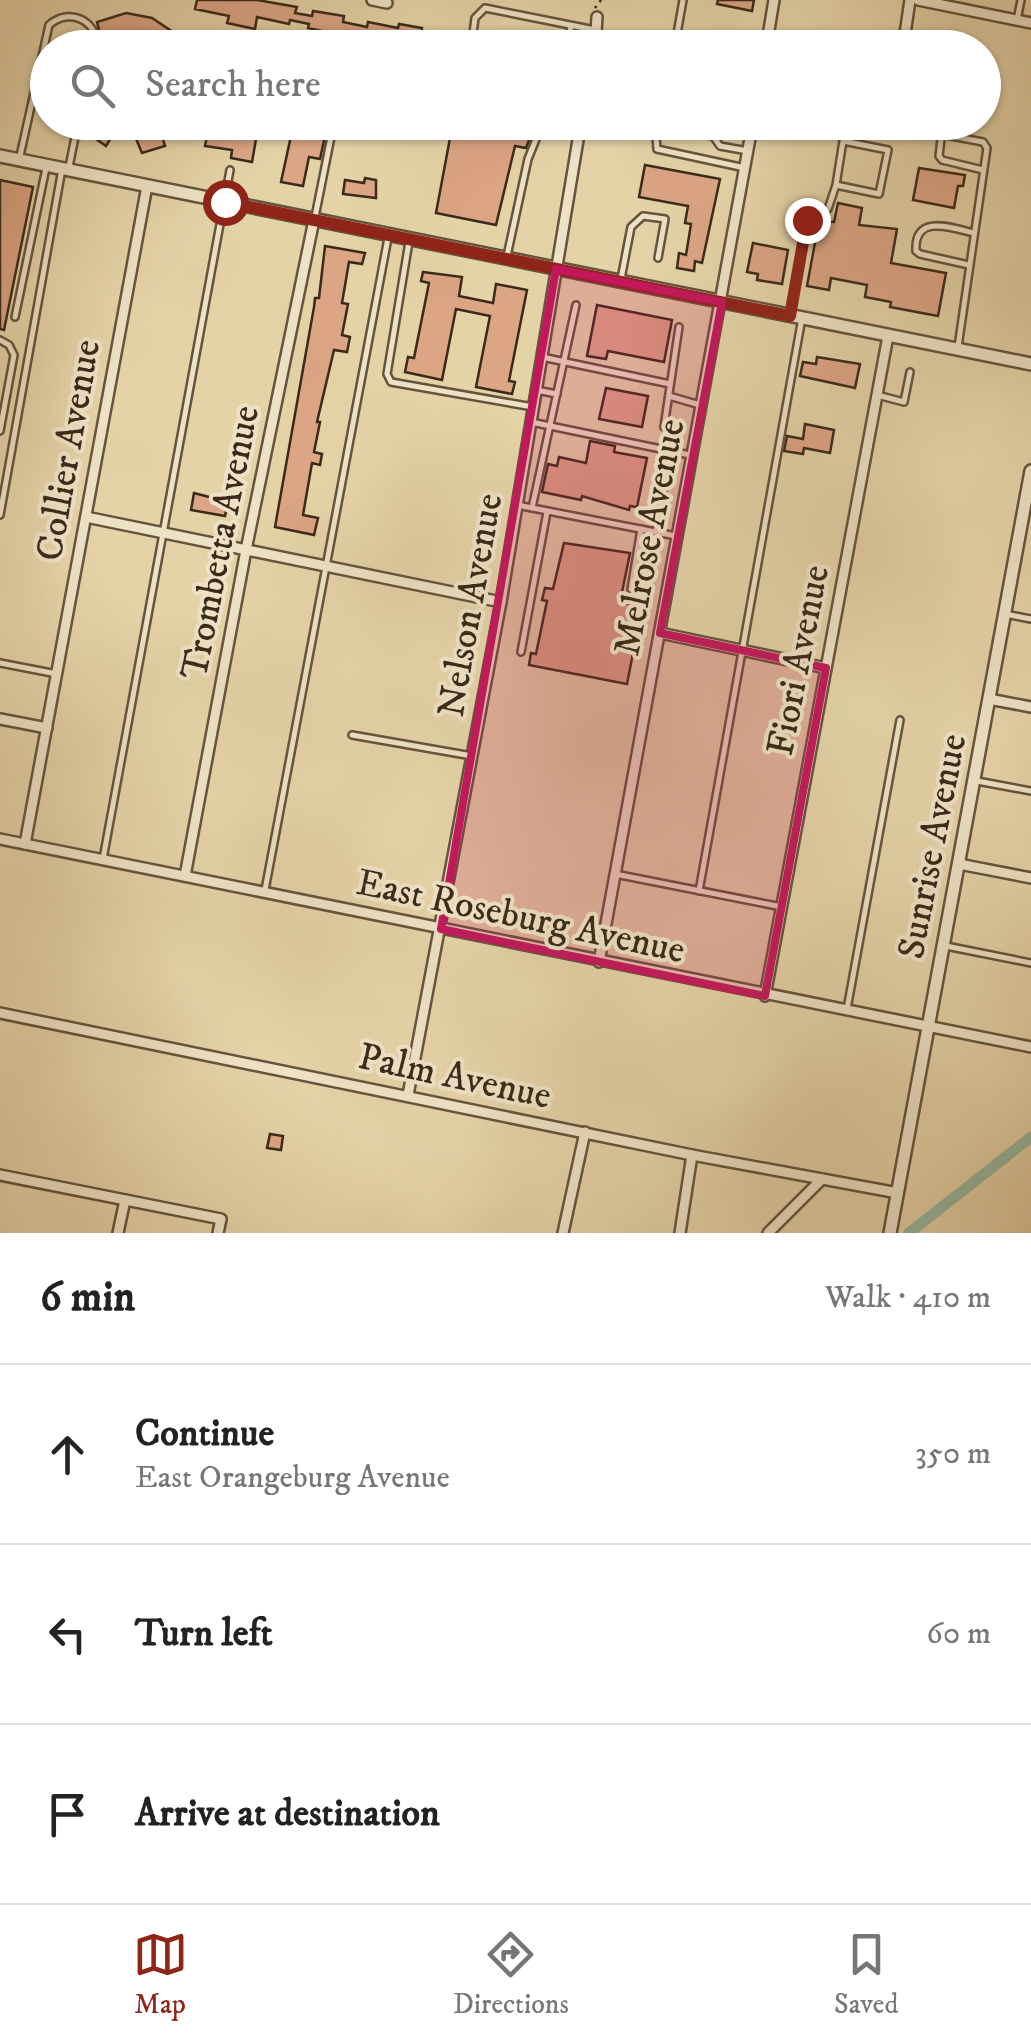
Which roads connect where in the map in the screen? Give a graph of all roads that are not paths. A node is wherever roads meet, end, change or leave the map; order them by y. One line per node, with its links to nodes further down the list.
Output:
1 (372, 0): 7 (street)
2 (684, 0): 18 (lane)
3 (774, 0): 19 (street)
4 (910, 0): 20 (street)
5 (918, 0): 9 (street)
6 (1021, 0): 9 (lane)
7 (388, 3)
8 (598, 17): 17 (street)
9 (1017, 20): 10 (street)
10 (1031, 23)
11 (571, 26): 14 (lane); 15 (lane); 16 (lane)
12 (47, 30): 13 (lane)
13 (93, 30)
14 (474, 30)
15 (570, 30)
16 (593, 30)
17 (598, 30)
18 (678, 30)
19 (769, 30)
20 (906, 30)
21 (30, 111): 34 (lane)
22 (73, 140): 38 (lane)
23 (330, 140): 44 (lane)
24 (536, 140): 48 (lane)
25 (577, 140): 51 (street, Nelson Avenue)
26 (656, 140): 35 (lane)
27 (716, 140): 31 (lane)
28 (750, 140): 32 (street, Melrose Avenue)
29 (940, 140): 40 (lane)
30 (972, 140): 40 (lane)
31 (720, 146): 32 (lane); 35 (lane)
32 (748, 151): 37 (street, Melrose Avenue)
33 (0, 156): 34 (street)
34 (20, 160): 36 (street)
35 (717, 162): 37 (lane)
36 (46, 165): 38 (street); 55 (lane)
37 (745, 168): 53 (street, Melrose Avenue)
38 (66, 169): 41 (street); 82 (lane)
39 (230, 170): 43 (lane)
40 (983, 170): 45 (lane)
41 (147, 186): 43 (street); 83 (street, Collier Avenue)
42 (836, 186): 42 (lane); 56 (lane)
43 (225, 202): 44 (street); 86 (lane)
44 (314, 220): 46 (street); 88 (street, Trombetta Avenue)
45 (974, 232): 50 (lane); 50 (lane)
46 (388, 235): 47 (street); 89 (lane)
47 (410, 239): 48 (street); 71 (lane)
48 (506, 258): 51 (street)
49 (658, 258): 52 (lane)
50 (969, 265): 60 (lane)
51 (556, 269): 52 (street); 61 (street, Nelson Avenue)
52 (620, 282): 53 (street)
53 (722, 302): 56 (street); 70 (street, Melrose Avenue)
54 (576, 305): 62 (lane)
55 (15, 317)
56 (796, 317): 58 (street); 95 (lane)
57 (679, 327): 65 (lane)
58 (888, 336): 60 (street); 69 (street, Fiori Avenue)
59 (0, 340): 75 (lane)
60 (958, 350): 63 (street)
61 (542, 357): 62 (lane); 66 (street, Nelson Avenue)
62 (565, 362): 65 (lane); 67 (lane)
63 (1031, 364)
64 (910, 372): 69 (lane)
65 (670, 384): 68 (lane)
66 (536, 390): 67 (lane); 71 (street, Nelson Avenue)
67 (557, 394): 73 (lane)
68 (669, 396): 70 (lane); 74 (lane)
69 (876, 396): 98 (street, Fiori Avenue)
70 (702, 406): 77 (street, Melrose Avenue)
71 (534, 408): 72 (street, Nelson Avenue)
72 (531, 422): 73 (lane); 79 (street, Nelson Avenue)
73 (549, 426): 76 (lane); 80 (lane)
74 (664, 427)
75 (0, 431)
76 (670, 451): 77 (lane); 85 (lane)
77 (693, 456): 87 (street, Melrose Avenue)
78 (1031, 470): 92 (street, Sunrise Avenue)
79 (517, 505): 80 (lane); 91 (street, Nelson Avenue)
80 (532, 508): 81 (lane)
81 (547, 511): 84 (lane); 96 (lane)
82 (0, 514)
83 (86, 517): 86 (street); 99 (street, Collier Avenue)
84 (641, 530): 85 (lane); 90 (lane)
85 (656, 532): 87 (lane)
86 (164, 533): 88 (street); 111 (lane)
87 (678, 537): 94 (street, Melrose Avenue)
88 (246, 550): 89 (street); 114 (street, Trombetta Avenue)
89 (326, 566): 91 (street); 117 (lane)
90 (632, 589)
91 (501, 602): 106 (street, Nelson Avenue)
92 (1004, 614): 93 (lane); 100 (street, Sunrise Avenue)
93 (1031, 619)
94 (660, 633): 95 (street); 113 (street, Melrose Avenue)
95 (742, 650): 98 (street); 116 (lane)
96 (521, 652)
97 (0, 662): 99 (lane)
98 (826, 668): 118 (street, Fiori Avenue)
99 (57, 674): 104 (street, Collier Avenue)
100 (989, 699): 101 (street); 107 (street, Sunrise Avenue)
101 (1031, 707)
102 (0, 718): 104 (street)
103 (900, 720): 124 (lane)
104 (47, 728): 110 (street, Collier Avenue)
105 (352, 734): 106 (lane)
106 (473, 756): 119 (street, Nelson Avenue)
107 (974, 780): 108 (lane); 112 (street, Sunrise Avenue)
108 (1031, 792)
109 (0, 839): 110 (street, East Roseburg Avenue)
110 (25, 844): 111 (street, East Roseburg Avenue)
111 (103, 860): 114 (street, East Roseburg Avenue)
112 (959, 864): 115 (street); 120 (street, Sunrise Avenue)
113 (616, 874): 116 (lane); 121 (street, Melrose Avenue)
114 (186, 876): 117 (street, East Roseburg Avenue)
115 (1031, 878)
116 (699, 891): 118 (lane)
117 (265, 892): 119 (street, East Roseburg Avenue)
118 (782, 907): 123 (street, Fiori Avenue)
119 (441, 929): 121 (street, East Roseburg Avenue); 128 (street, Nelson Avenue)
120 (943, 945): 122 (lane); 126 (street, Sunrise Avenue)
121 (599, 962): 123 (street, East Roseburg Avenue)
122 (1031, 963)
123 (765, 996): 124 (street, East Roseburg Avenue)
124 (847, 1012): 126 (street, East Roseburg Avenue)
125 (0, 1014): 128 (street, Palm Avenue)
126 (928, 1028): 127 (street, East Roseburg Avenue); 133 (street, Sunrise Avenue)
127 (1031, 1047)
128 (408, 1096): 129 (street, Palm Avenue)
129 (585, 1132): 130 (street, Palm Avenue); 138 (street)
130 (692, 1155): 132 (street, Palm Avenue); 139 (street)
131 (0, 1175): 134 (street)
132 (822, 1179): 133 (street, Palm Avenue); 140 (street)
133 (898, 1193): 141 (street, Sunrise Avenue)
134 (125, 1200): 135 (street); 136 (street)
135 (219, 1232): 137 (street)
136 (118, 1233)
137 (232, 1233)
138 (564, 1233)
139 (680, 1233)
140 (768, 1233)
141 (890, 1233)

